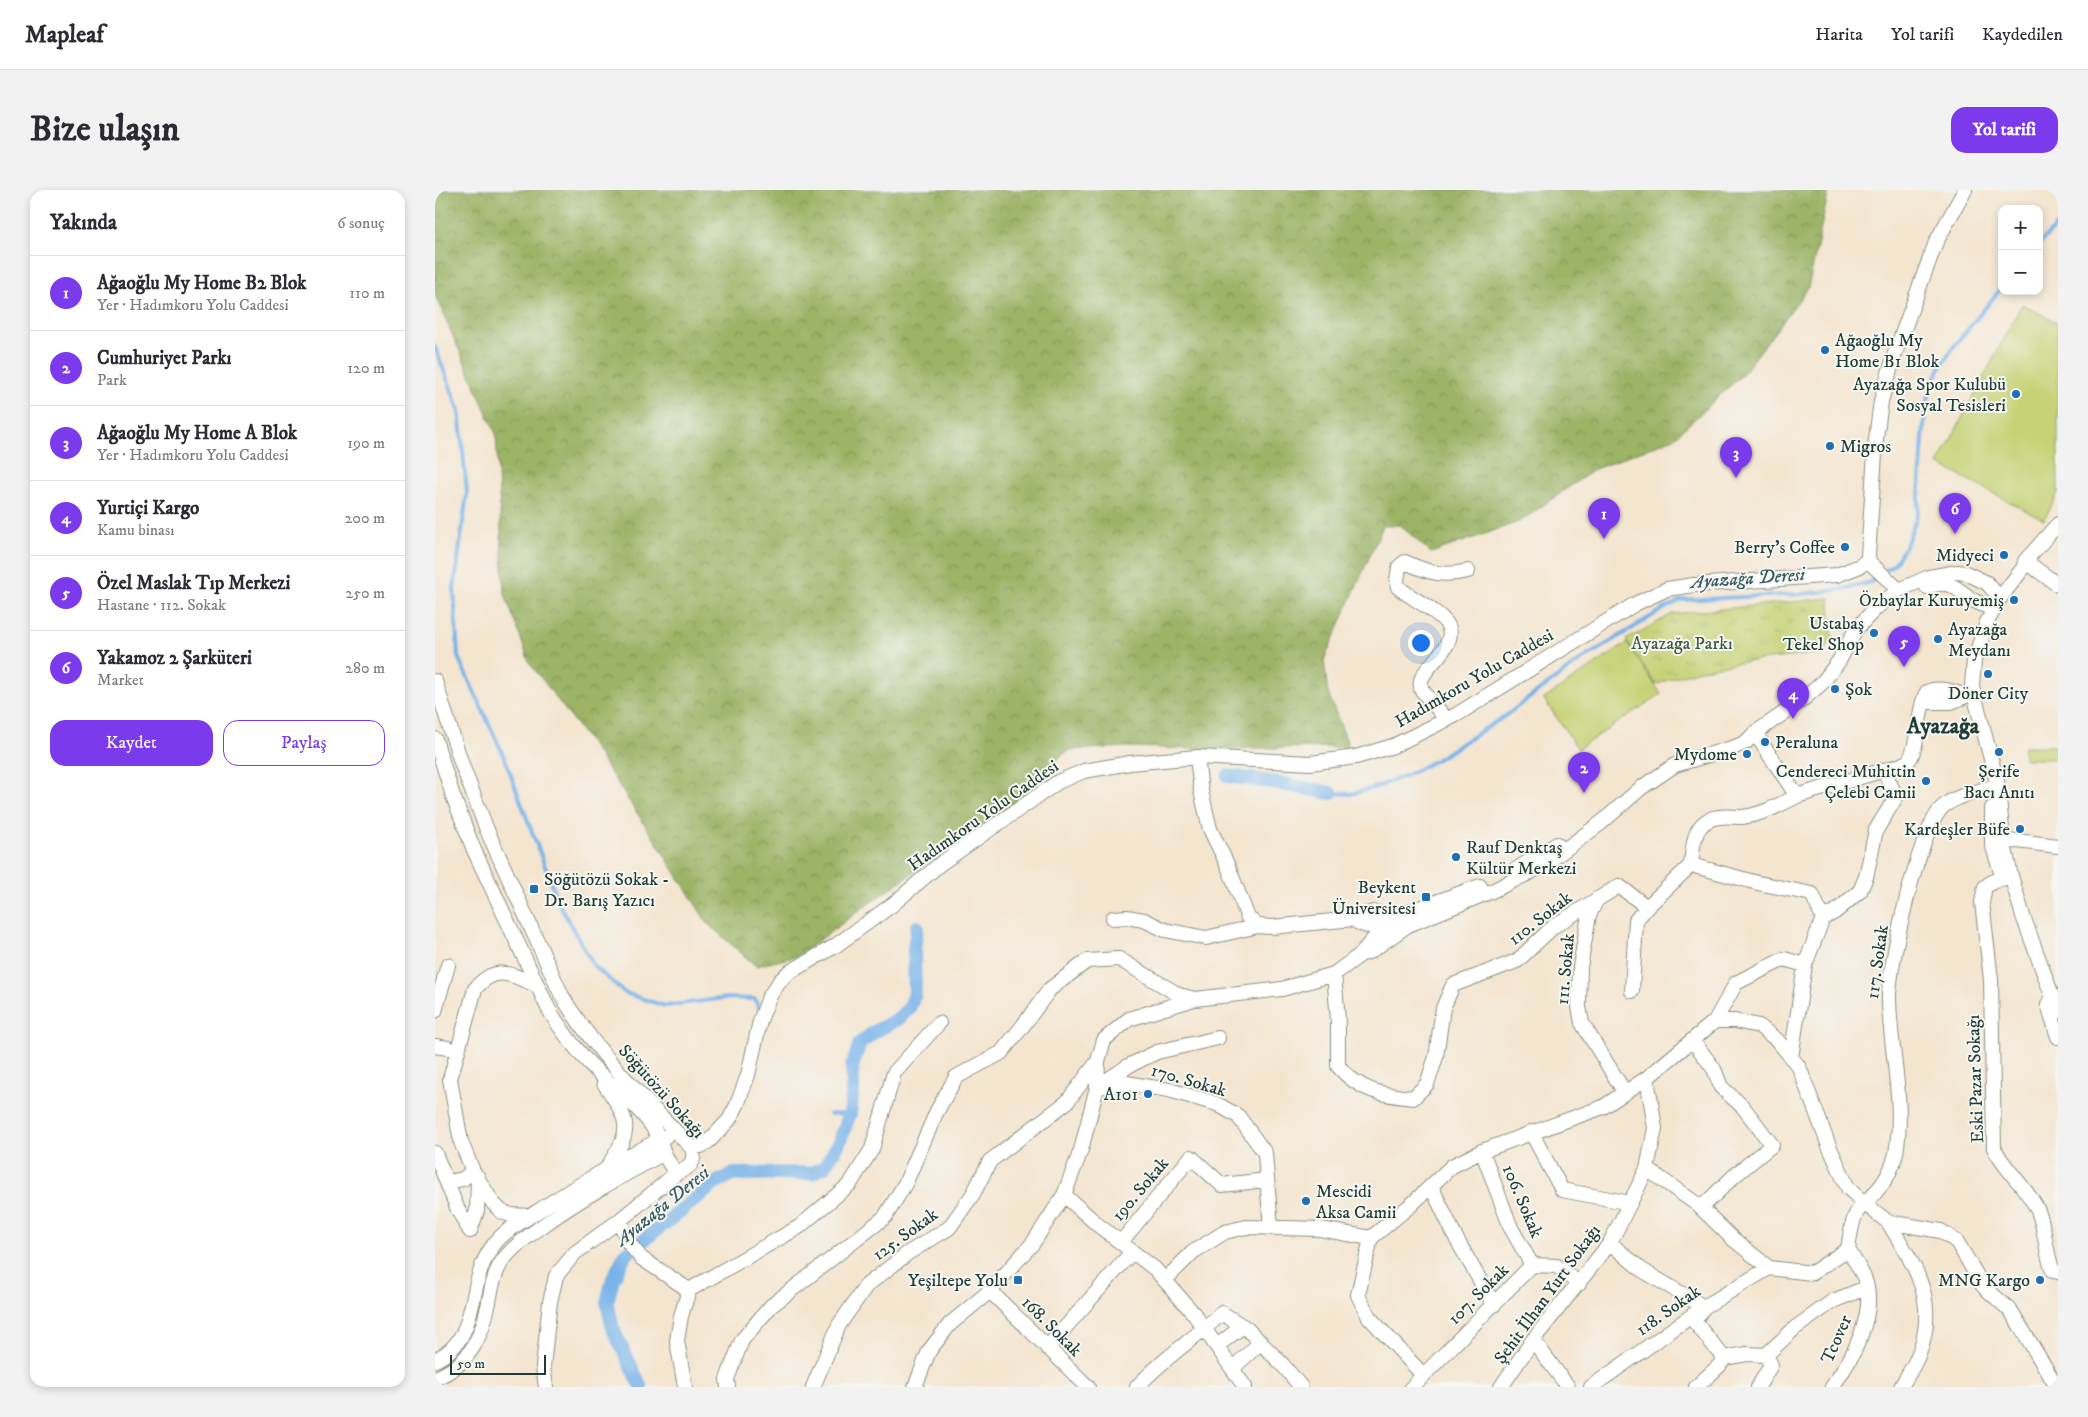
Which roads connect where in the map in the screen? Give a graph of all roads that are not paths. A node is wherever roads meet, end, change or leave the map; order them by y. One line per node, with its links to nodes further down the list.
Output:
1 (1965, 190): 3 (street)
2 (2058, 524): 4 (street)
3 (1867, 560): 7 (street); 12 (street, Hadımkoru Yolu Caddesi)
4 (2025, 561): 6 (street); 8 (street)
5 (1468, 571): 12 (street)
6 (2058, 584)
7 (1899, 590): 8 (street); 9 (street)
8 (1993, 601): 9 (street); 11 (street)
9 (1845, 649): 13 (street)
10 (435, 681): 49 (street, Söğütözü Sokağı)
11 (1970, 695): 16 (street); 17 (street)
12 (1447, 720): 15 (street, Hadımkoru Yolu Caddesi)
13 (1755, 733): 18 (street); 28 (street)
14 (435, 739): 32 (street, Söğütözü Sokağı)
15 (1197, 757): 27 (street); 51 (street, Hadımkoru Yolu Caddesi)
16 (1884, 770): 18 (street); 26 (street)
17 (1995, 787): 19 (street); 63 (street, 117. Sokak)
18 (1797, 796): 21 (street)
19 (1998, 842): 20 (street); 22 (street)
20 (2058, 846)
21 (1691, 865): 24 (street); 26 (street)
22 (2007, 877): 36 (street); 39 (street); 76 (street, Eski Pazar Sokağı)
23 (1597, 898): 24 (street, 110. Sokak); 31 (street, 110. Sokak); 47 (street, 111. Sokak)
24 (1647, 906): 33 (street)
25 (1113, 918): 27 (street)
26 (1823, 918): 30 (street)
27 (1259, 926): 28 (street)
28 (1394, 927): 31 (street)
29 (448, 965): 35 (street)
30 (1805, 965): 37 (street); 42 (street)
31 (1334, 974): 34 (street)
32 (536, 985): 44 (street, Söğütözü Sokağı); 57 (street)
33 (1632, 991)
34 (1195, 999): 43 (street); 98 (street)
35 (435, 1011)
36 (2058, 1012)
37 (1715, 1022): 41 (street); 42 (street)
38 (939, 1024): 80 (street)
39 (2058, 1037)
40 (1219, 1038): 46 (street)
41 (1693, 1041): 45 (street); 64 (street)
42 (1791, 1058): 63 (street)
43 (1098, 1060): 46 (street); 99 (street, 125. Sokak)
44 (594, 1068): 50 (street, Söğütözü Sokağı); 55 (street)
45 (1647, 1078): 47 (street); 54 (street, Şehit İlhan Yurt Sokağı)
46 (1097, 1087): 58 (street, 170. Sokak); 61 (street)
47 (1625, 1093): 48 (street)
48 (1531, 1132): 52 (street); 62 (street)
49 (678, 1134): 50 (street); 51 (street, Söğütözü Sokağı)
50 (662, 1146): 55 (street); 56 (street, Söğütözü Sokağı); 95 (street)
51 (692, 1148): 56 (street, Söğütözü Sokağı)
52 (1482, 1151): 60 (street); 74 (street, 106. Sokak)
53 (435, 1152): 59 (street)
54 (1647, 1169): 62 (street, Şehit İlhan Yurt Sokağı); 64 (street)
55 (604, 1172): 65 (street)
56 (678, 1172): 66 (street)
57 (476, 1174): 59 (street); 59 (street); 65 (street)
58 (1267, 1180): 68 (street, 170. Sokak); 70 (street, 190. Sokak)
59 (448, 1182)
60 (1431, 1186): 69 (street); 82 (street)
61 (1064, 1195): 70 (street); 81 (street)
62 (1630, 1203): 71 (street, Şehit İlhan Yurt Sokağı)
63 (1864, 1203): 67 (street); 72 (street, 117. Sokak)
64 (1701, 1208): 75 (street)
65 (530, 1216): 92 (street)
66 (620, 1220): 80 (street); 96 (street)
67 (1889, 1222): 112 (street); 113 (street)
68 (1271, 1228): 69 (street); 77 (street)
69 (1371, 1238): 94 (street)
70 (1121, 1242): 73 (street)
71 (1610, 1242): 78 (street, Şehit İlhan Yurt Sokağı); 83 (street)
72 (1848, 1249): 75 (street); 79 (street, Tcover)
73 (1132, 1252): 77 (street); 89 (street)
74 (1532, 1265): 78 (street, 107. Sokak); 82 (street, 107. Sokak)
75 (1769, 1268): 83 (street, 118. Sokak)
76 (2058, 1272)
77 (1165, 1280): 85 (street)
78 (1579, 1284): 86 (street, Şehit İlhan Yurt Sokağı)
79 (1866, 1288): 90 (street); 111 (street, Tcover)
80 (689, 1290): 97 (street)
81 (990, 1291): 89 (street, 168. Sokak); 100 (street)
82 (1494, 1305): 94 (street, 107. Sokak)
83 (1704, 1307): 91 (street); 108 (street, 118. Sokak)
84 (1243, 1326): 85 (street); 87 (street); 88 (street)
85 (1205, 1329): 88 (street); 102 (street)
86 (1533, 1340): 106 (street, Şehit İlhan Yurt Sokağı); 107 (street)
87 (1261, 1342): 93 (street); 104 (street)
88 (1217, 1346): 93 (street)
89 (1047, 1348): 101 (street, 168. Sokak)
90 (1766, 1355): 91 (street); 110 (street)
91 (1723, 1358): 109 (street)
92 (435, 1360)
93 (1233, 1368): 103 (street)
94 (1423, 1375): 105 (street, 107. Sokak)
95 (435, 1378)
96 (547, 1387)
97 (685, 1387)
98 (728, 1387)
99 (813, 1387)
100 (915, 1387)
101 (1088, 1387)
102 (1137, 1387)
103 (1245, 1387)
104 (1301, 1387)
105 (1412, 1387)
106 (1501, 1387)
107 (1568, 1387)
108 (1591, 1387)
109 (1695, 1387)
110 (1758, 1387)
111 (1832, 1387)
112 (1901, 1387)
113 (2057, 1387)

